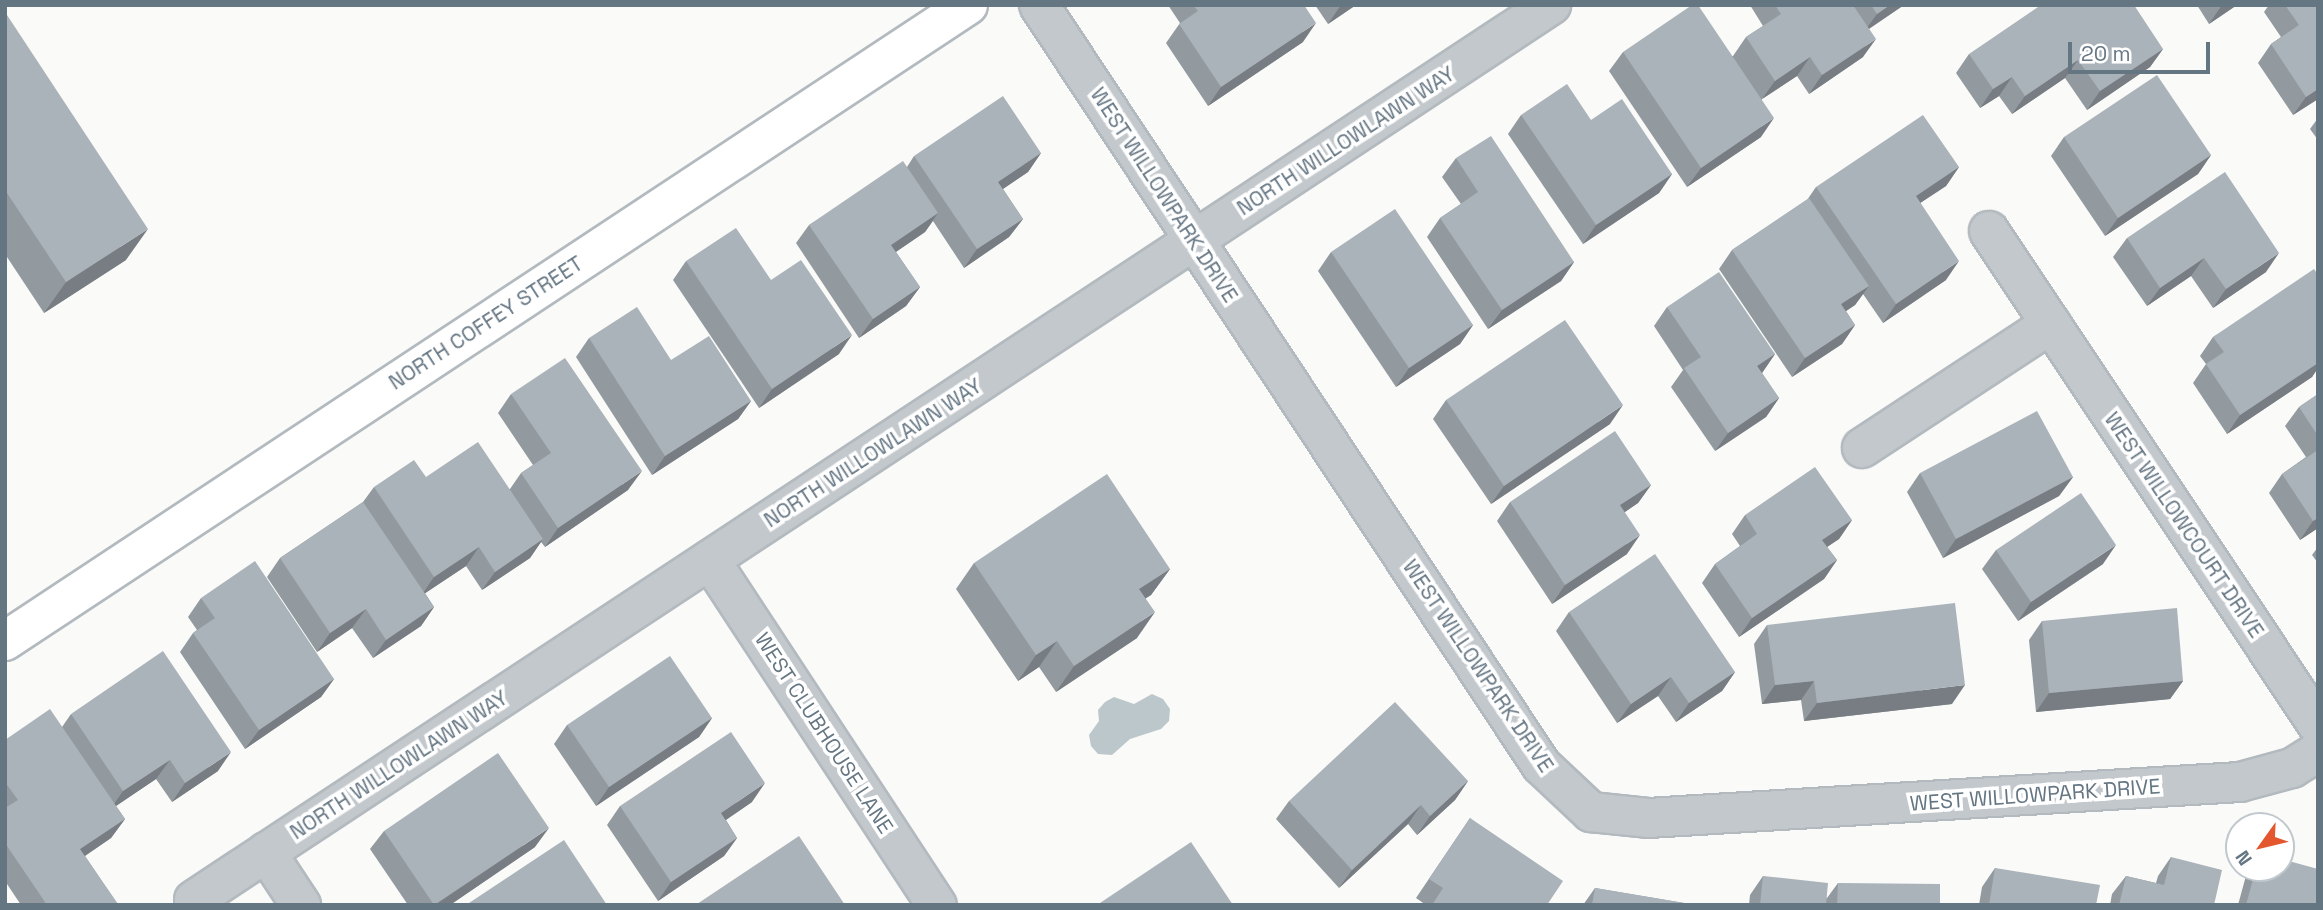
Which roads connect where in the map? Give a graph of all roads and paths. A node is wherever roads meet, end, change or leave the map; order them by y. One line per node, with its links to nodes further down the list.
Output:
1 (968, 5): 9 (street, NORTH COFFEY STREET)
2 (1039, 5): 5 (street, WEST WILLOWPARK DRIVE)
3 (1551, 5): 5 (street, NORTH WILLOWLAWN WAY)
4 (1989, 231): 6 (street, WEST WILLOWCOURT DRIVE)
5 (1194, 241): 8 (street, NORTH WILLOWLAWN WAY); 11 (street, WEST WILLOWPARK DRIVE)
6 (2051, 324): 7 (street); 10 (street, WEST WILLOWCOURT DRIVE)
7 (1862, 448)
8 (710, 560): 12 (street, NORTH WILLOWLAWN WAY); 15 (street, WEST CLUBHOUSE LANE)
9 (5, 642)
10 (2318, 725)
11 (2318, 752)
12 (267, 852): 13 (street, NORTH WILLOWLAWN WAY); 14 (street)
13 (194, 900)
14 (302, 905)
15 (937, 905)

